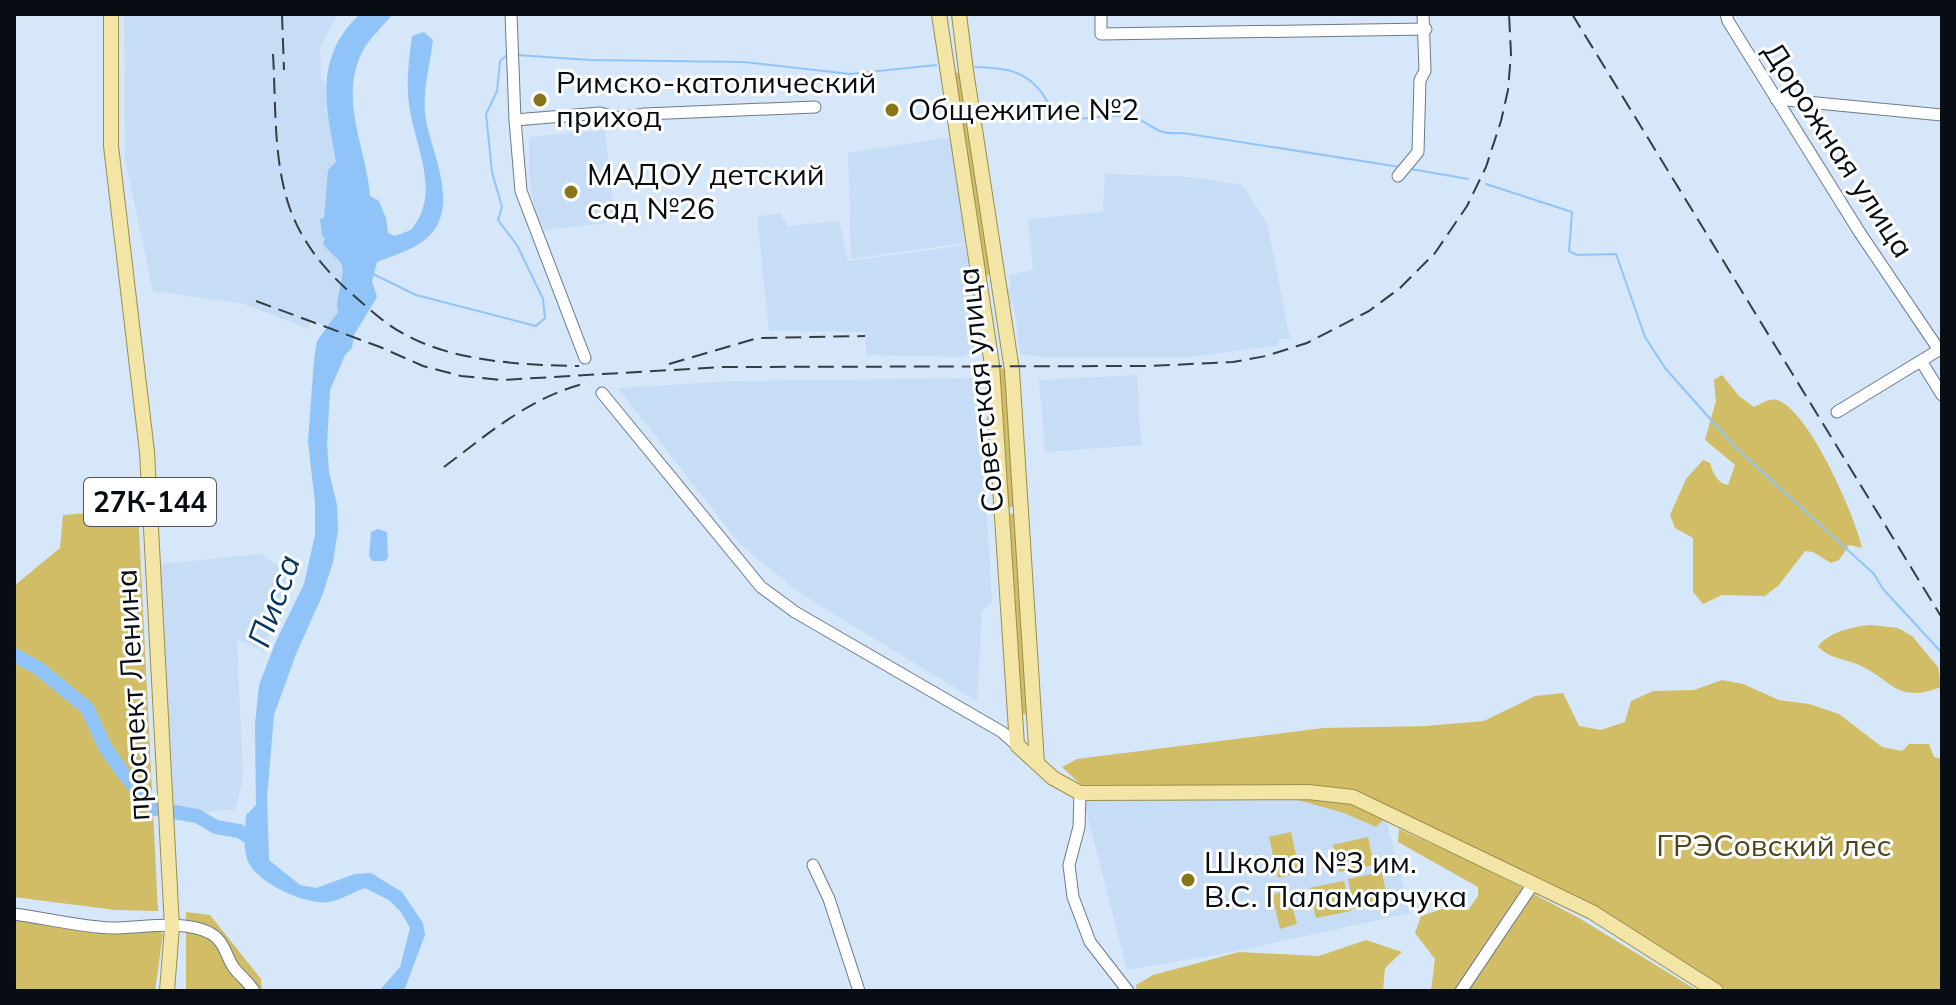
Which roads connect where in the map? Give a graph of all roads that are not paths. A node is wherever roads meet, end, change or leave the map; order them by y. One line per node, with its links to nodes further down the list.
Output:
1 (111, 14): 32 (main road, проспект Ленина / 27К-144)
2 (511, 14): 16 (street)
3 (939, 14): 10 (main road, Советская улица)
4 (959, 14): 9 (main road, Советская улица)
5 (1101, 14): 8 (street)
6 (1423, 14): 8 (street)
7 (1726, 14): 11 (street, Дорожная улица)
8 (1426, 29): 17 (street)
9 (966, 71): 10 (street); 18 (main road, Советская улица)
10 (946, 72): 19 (main road, Советская улица)
11 (1776, 99): 12 (street); 15 (street, Дорожная улица)
12 (1801, 101): 14 (street); 15 (street)
13 (815, 107): 16 (street)
14 (1942, 115)
15 (1788, 117): 20 (street, Дорожная улица)
16 (515, 120): 21 (street)
17 (1398, 176)
18 (997, 276): 19 (street); 27 (main road, Советская улица)
19 (980, 280): 26 (main road, Советская улица)
20 (1941, 349): 22 (street)
21 (585, 358)
22 (1921, 361): 24 (street); 25 (street)
23 (602, 393): 26 (street)
24 (1942, 395)
25 (1837, 412)
26 (1017, 745): 27 (main road)
27 (1037, 763): 28 (main road)
28 (1080, 793): 30 (main road); 36 (street)
29 (813, 865): 35 (street)
30 (1533, 884): 37 (street); 38 (main road)
31 (14, 914): 32 (street)
32 (172, 927): 33 (main road, проспект Ленина / 27К-144); 34 (street)
33 (167, 991)
34 (254, 991)
35 (859, 991)
36 (1128, 991)
37 (1461, 991)
38 (1716, 991)

